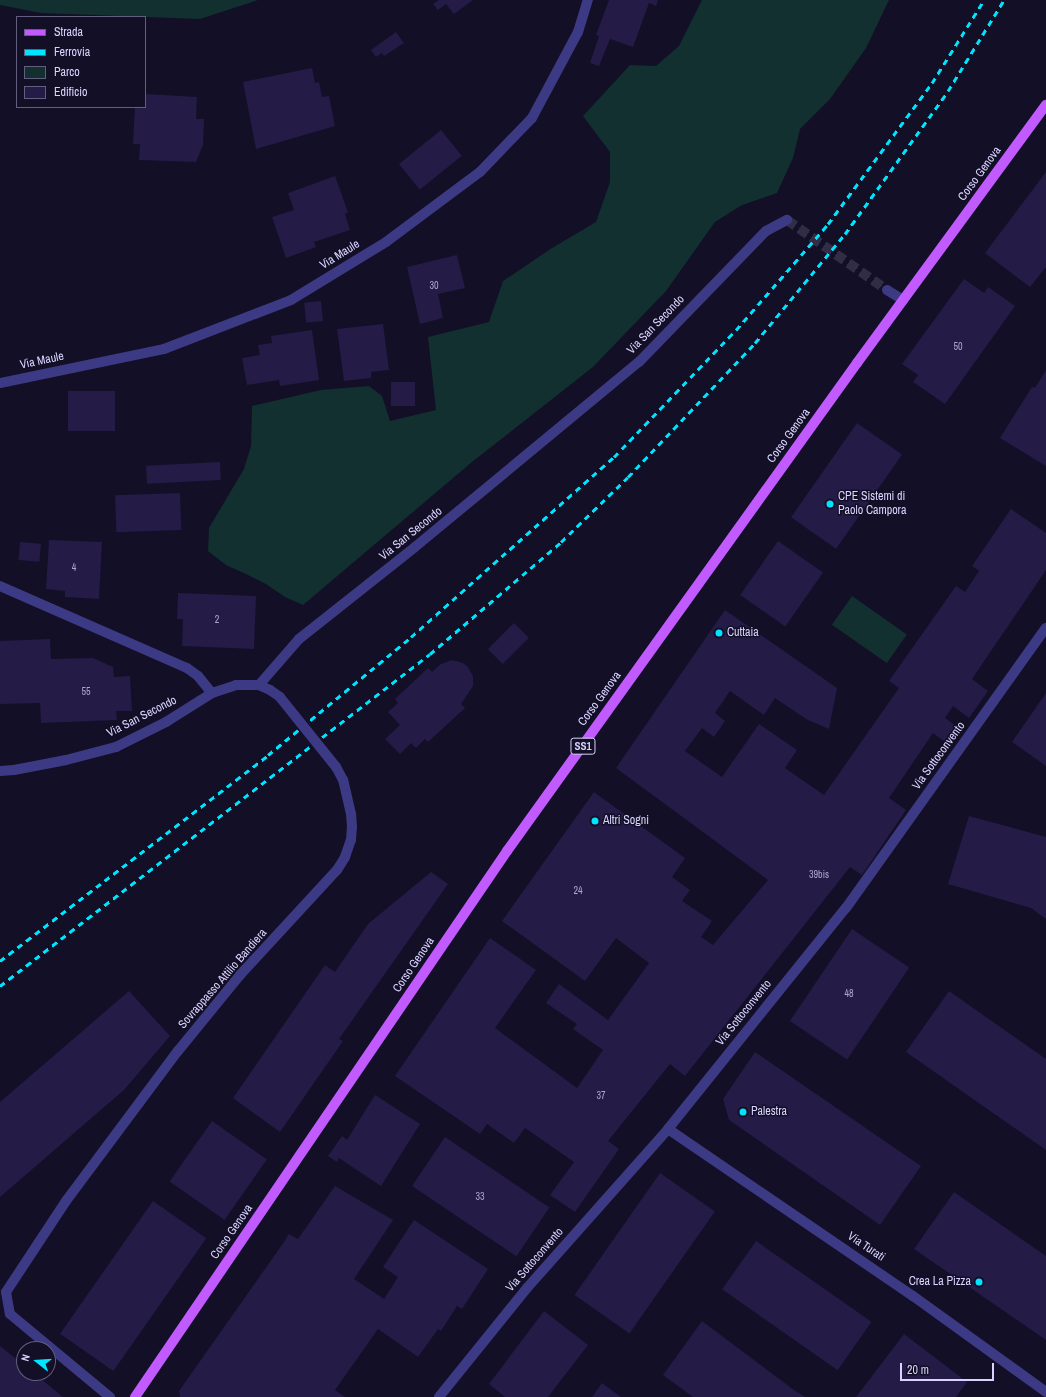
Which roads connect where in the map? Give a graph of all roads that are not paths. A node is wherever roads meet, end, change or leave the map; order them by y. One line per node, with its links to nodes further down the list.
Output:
1 (588, 0): 6 (street, Via Maule)
2 (1046, 105): 5 (main road, Corso Genova / SS1)
3 (787, 220): 9 (street, Via San Secondo)
4 (887, 290): 5 (street)
5 (902, 300): 15 (main road, Corso Genova / SS1)
6 (0, 383)
7 (0, 586): 10 (street)
8 (1046, 628): 12 (street, Via Sottoconvento)
9 (259, 685): 10 (street, Via San Secondo); 14 (street, Sovrappasso Attilio Bandiera, bridge)
10 (212, 693): 11 (street, Via San Secondo)
11 (0, 771)
12 (668, 1129): 13 (street, Via Turati); 16 (street, Via Sottoconvento)
13 (1046, 1392)
14 (110, 1397)
15 (135, 1397)
16 (439, 1397)

